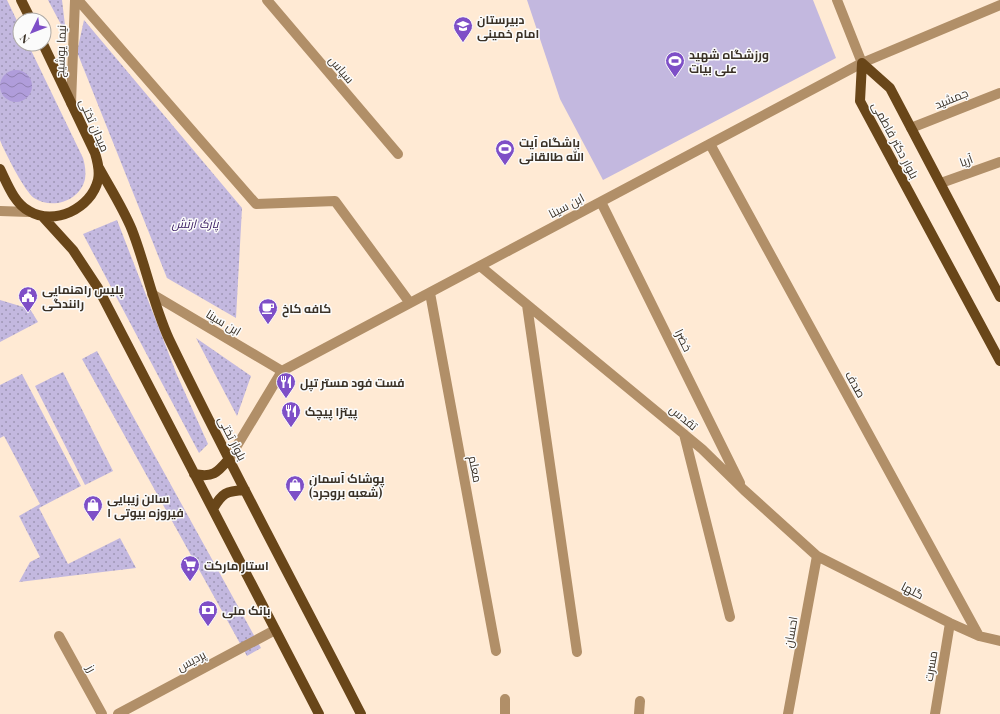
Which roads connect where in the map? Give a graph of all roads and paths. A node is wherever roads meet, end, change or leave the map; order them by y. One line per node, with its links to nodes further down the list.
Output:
1 (22, 0): 6 (main road)
2 (76, 0): 10 (street, نیما یوشیج); 26 (street)
3 (267, 0): 13 (street, سپاس)
4 (837, 0): 8 (street)
5 (1000, 5): 8 (street, ابن سینا)
6 (27, 12)
7 (47, 52): 10 (main road, میدان تختی)
8 (862, 63): 11 (main road, بلوار دکتر فاطمی); 12 (street, ابن سینا); 28 (main road, بلوار دکتر فاطمی)
9 (1000, 93): 11 (street, جمشید)
10 (71, 103): 15 (main road, میدان تختی)
11 (911, 128): 17 (main road, بلوار دکتر فاطمی)
12 (710, 144): 18 (street, ابن سینا); 41 (street, صدف)
13 (398, 154)
14 (1000, 162): 17 (street, آریا)
15 (99, 168): 21 (main road, میدان تختی); 24 (main road, بلوار تختی)
16 (0, 169): 20 (main road, میدان تختی)
17 (940, 184): 25 (main road, بلوار دکتر فاطمی)
18 (601, 202): 22 (street, ابن سینا); 34 (street, خضرا)
19 (0, 211): 20 (street)
20 (30, 212): 21 (main road, میدان تختی)
21 (42, 216): 32 (main road)
22 (480, 266): 23 (street, ابن سینا); 27 (street, تقدس)
23 (430, 292): 26 (street, ابن سینا); 43 (street, معلم)
24 (152, 294): 29 (street, ابن سینا); 31 (main road, بلوار تختی)
25 (1000, 296)
26 (410, 303): 29 (street, ابن سینا)
27 (527, 305): 30 (street, تقدس); 44 (street)
28 (1000, 361)
29 (282, 371): 31 (street)
30 (684, 434): 34 (street, تقدس); 37 (street)
31 (229, 459): 32 (main road); 33 (main road, بلوار تختی)
32 (194, 474): 35 (main road)
33 (245, 490): 35 (main road); 50 (main road, بلوار تختی)
34 (744, 490): 36 (street, تقدس)
35 (213, 509): 39 (main road)
36 (817, 556): 38 (street, گلها); 53 (street, احسان)
37 (730, 617)
38 (950, 623): 41 (street, گلها); 54 (street, مسرت)
39 (275, 630): 47 (main road); 49 (street, پردیس)
40 (59, 636): 48 (street, رز)
41 (980, 636): 42 (street, گلها)
42 (1000, 641)
43 (496, 651)
44 (577, 652)
45 (505, 699): 51 (street)
46 (640, 701): 52 (street)
47 (316, 713)
48 (102, 714)
49 (118, 714)
50 (361, 714)
51 (504, 714)
52 (639, 714)
53 (788, 714)
54 (935, 714)

